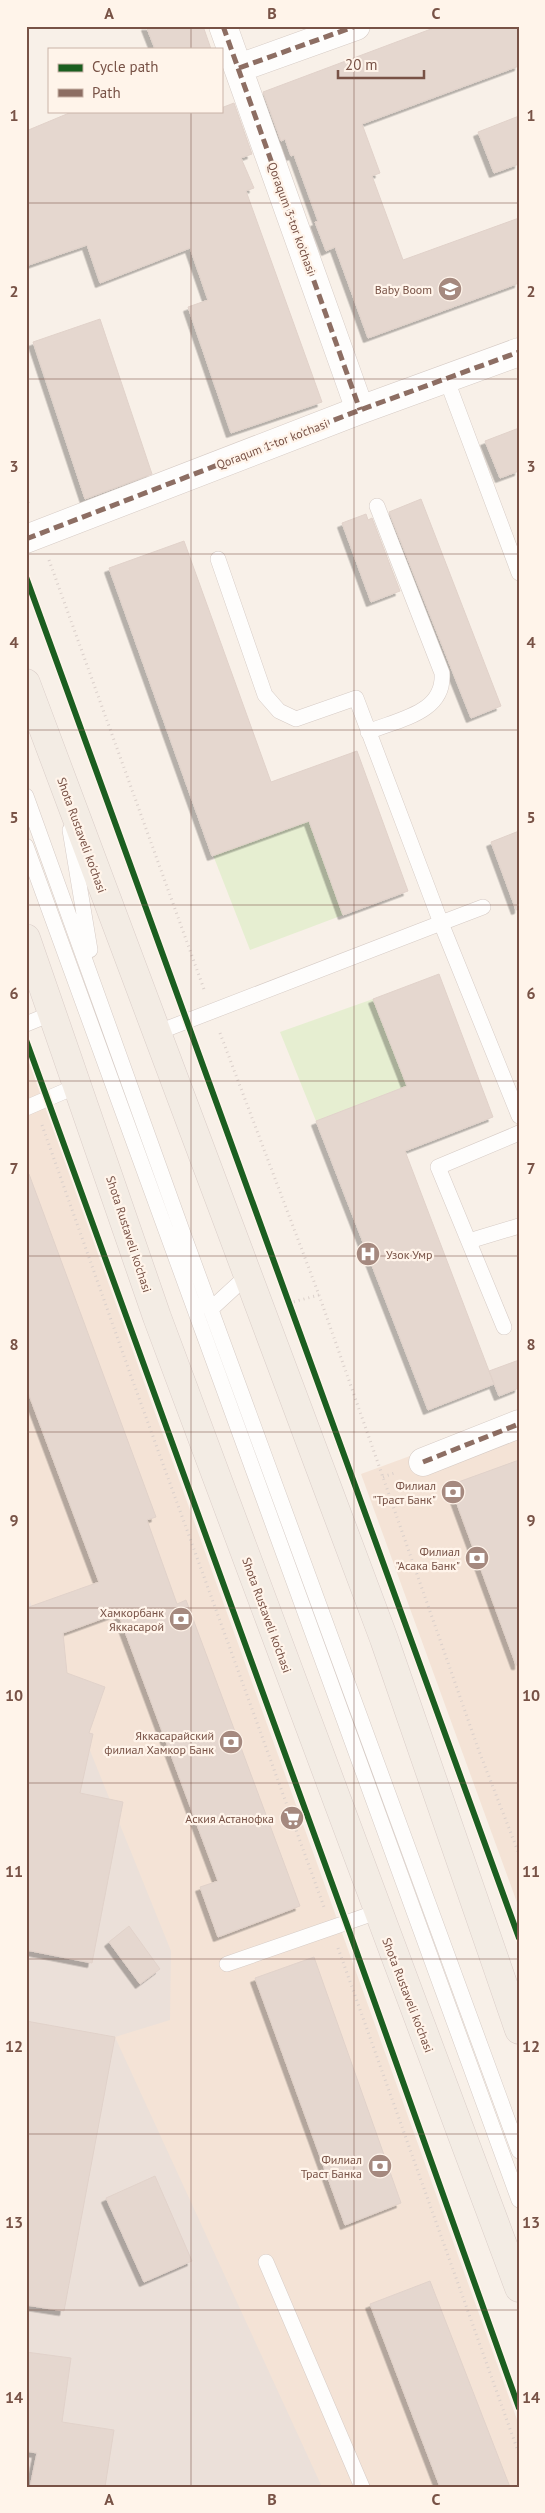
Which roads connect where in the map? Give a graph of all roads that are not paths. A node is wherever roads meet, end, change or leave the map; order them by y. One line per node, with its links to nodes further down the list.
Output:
1 (224, 26): 3 (street, Qoraqum 3-tor ko'chasi)
2 (356, 26): 3 (street)
3 (239, 68): 6 (street, Qoraqum 3-tor ko'chasi)
4 (519, 352): 5 (street, Qoraqum 1-tor ko'chasi)
5 (446, 378): 6 (street, Qoraqum 1-tor ko'chasi); 10 (lane)
6 (360, 410): 8 (street, Qoraqum 1-tor ko'chasi)
7 (377, 506): 12 (lane)
8 (33, 536)
9 (218, 559): 12 (lane)
10 (519, 573)
11 (26, 683): 13 (main road, Shota Rustaveli ko'chasi)
12 (368, 732): 17 (lane)
13 (62, 782): 19 (lane); 22 (main road, Shota Rustaveli ko'chasi)
14 (26, 796): 19 (lane)
15 (26, 846): 30 (lane)
16 (483, 907): 17 (lane)
17 (441, 923): 22 (lane); 25 (lane)
18 (26, 938): 20 (main road, Shota Rustaveli ko'chasi)
19 (95, 986): 31 (lane)
20 (53, 1013): 21 (lane); 23 (main road, Shota Rustaveli ko'chasi)
21 (26, 1024)
22 (156, 1033): 29 (main road, Shota Rustaveli ko'chasi)
23 (79, 1085): 24 (lane); 35 (main road, Shota Rustaveli ko'chasi)
24 (31, 1106)
25 (519, 1116)
26 (519, 1133): 28 (lane)
27 (519, 1226): 28 (lane)
28 (469, 1241): 32 (lane)
29 (249, 1274): 31 (lane); 37 (main road, Shota Rustaveli ko'chasi)
30 (190, 1298): 31 (lane); 39 (lane)
31 (211, 1309): 38 (lane)
32 (504, 1327)
33 (519, 1424): 34 (street)
34 (423, 1462)
35 (377, 1912): 36 (lane); 41 (main road, Shota Rustaveli ko'chasi)
36 (227, 1964)
37 (519, 2030)
38 (519, 2151)
39 (519, 2200)
40 (266, 2262): 42 (lane)
41 (519, 2288)
42 (362, 2487)

